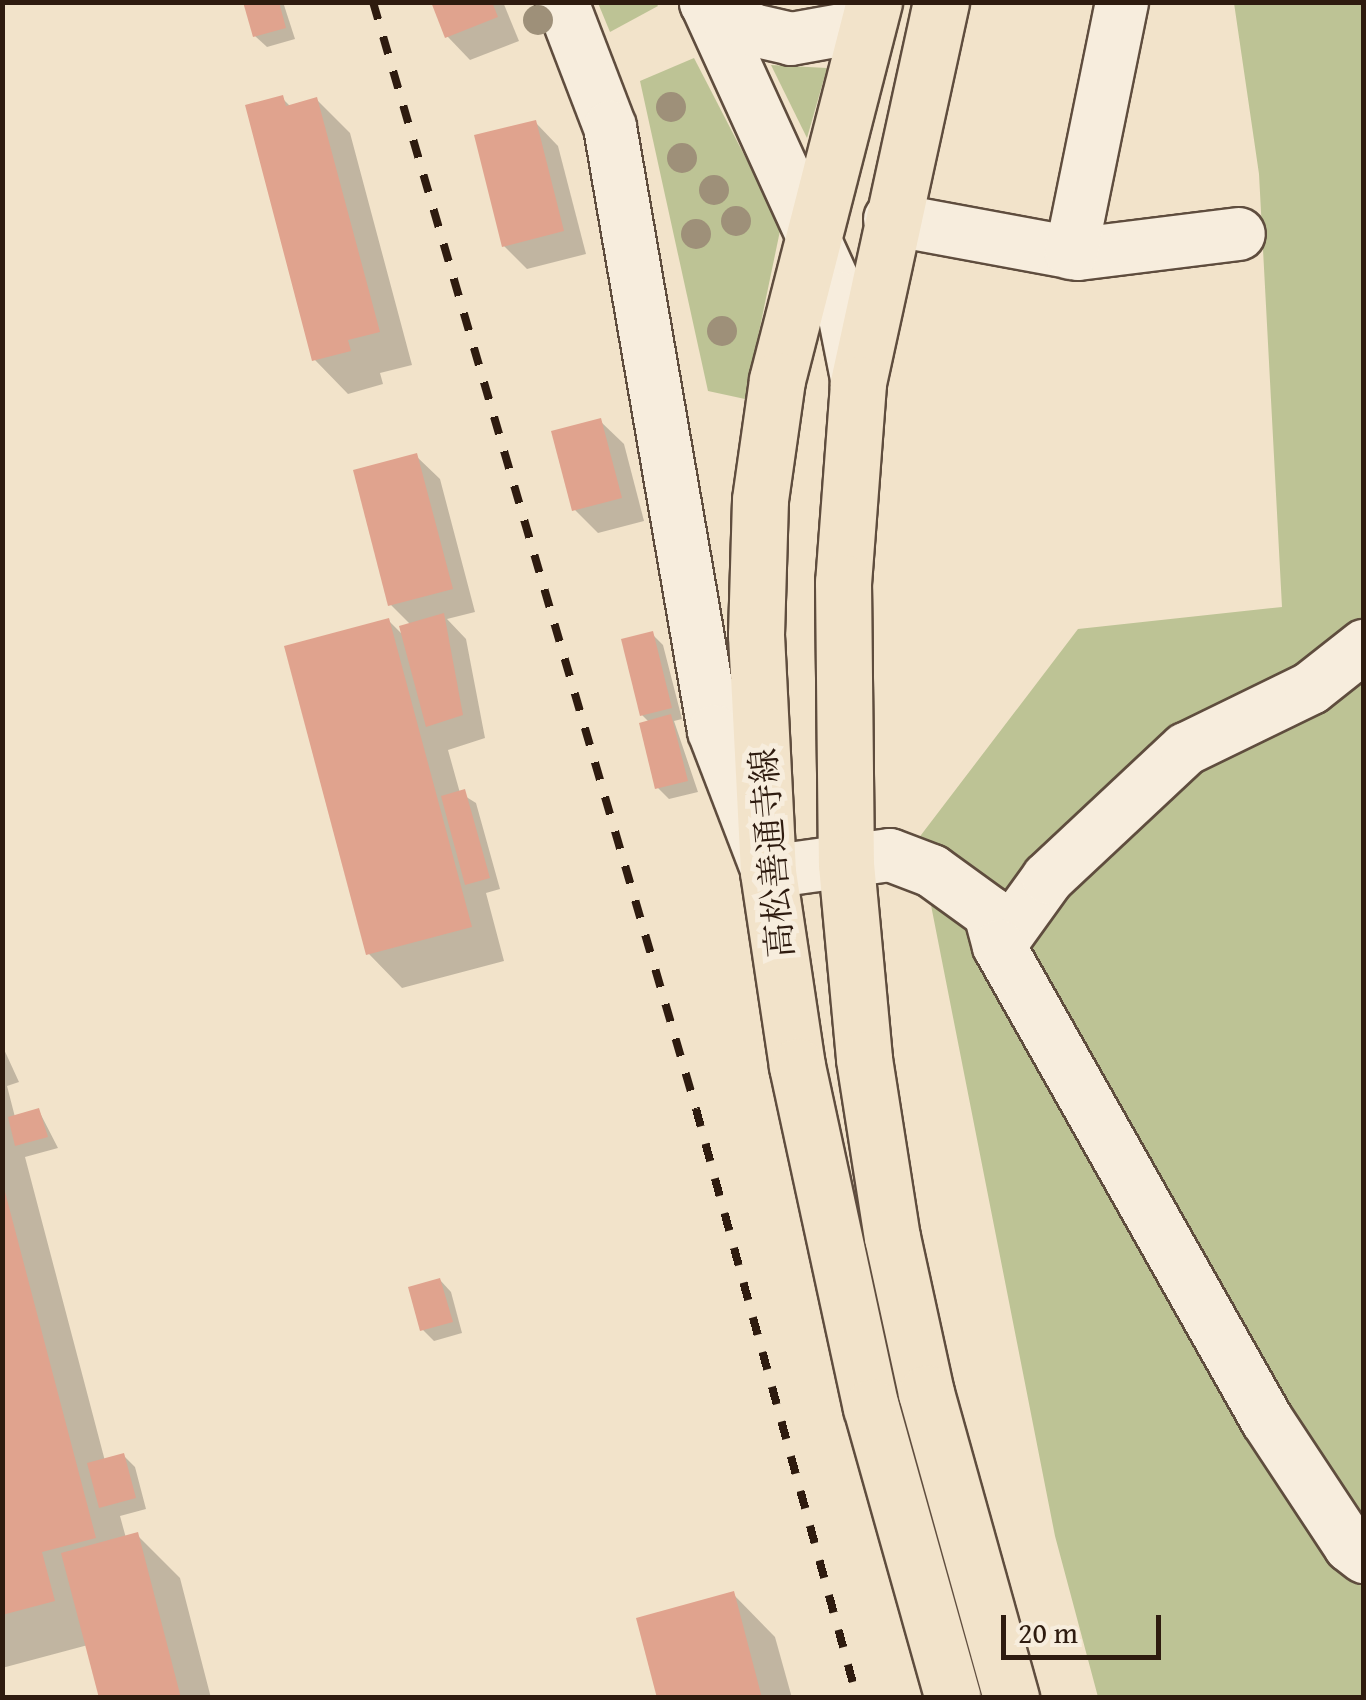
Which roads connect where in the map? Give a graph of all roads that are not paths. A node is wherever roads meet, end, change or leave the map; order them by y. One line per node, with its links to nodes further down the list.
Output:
1 (562, 2): 13 (street)
2 (942, 2): 6 (main road, 高松善通寺線)
3 (1122, 2): 9 (street)
4 (706, 3): 5 (street); 8 (street)
5 (872, 14): 8 (main road, 高松善通寺線)
6 (890, 219): 9 (street); 10 (main road, 高松善通寺線)
7 (1239, 234): 9 (street)
8 (815, 235): 10 (street); 13 (main road, 高松善通寺線)
9 (1070, 253)
10 (858, 384): 12 (main road, 高松善通寺線)
11 (1364, 646): 14 (street)
12 (846, 864): 13 (street); 14 (street); 17 (main road, 高松善通寺線)
13 (768, 872): 16 (main road, 高松善通寺線)
14 (999, 946): 15 (street)
15 (1364, 1557)
16 (954, 1698)
17 (1012, 1698)

